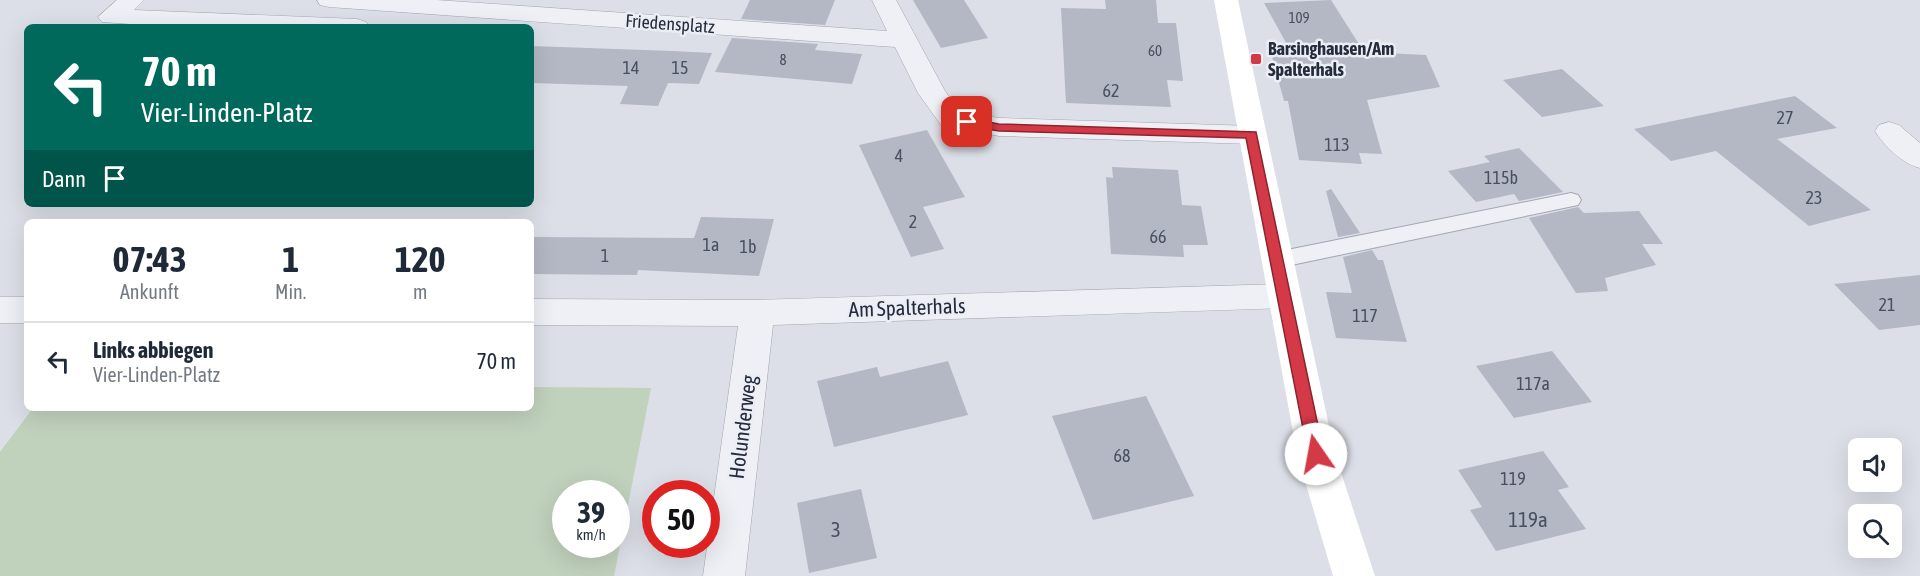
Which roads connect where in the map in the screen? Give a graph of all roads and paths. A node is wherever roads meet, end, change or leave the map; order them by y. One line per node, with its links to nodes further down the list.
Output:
1 (132, 0): 6 (street)
2 (329, 0): 5 (street, Friedensplatz)
3 (884, 0): 8 (street)
4 (1226, 0): 10 (main road)
5 (436, 7): 7 (street, Friedensplatz); 8 (street, Friedensplatz)
6 (283, 24)
7 (389, 24)
8 (905, 40): 10 (street)
9 (1889, 131): 11 (street)
10 (1252, 135): 13 (main road)
11 (1920, 159)
12 (1571, 200): 13 (lane)
13 (1280, 278): 17 (street, Am Spalterhals); 19 (main road)
14 (0, 310): 15 (street)
15 (24, 310)
16 (534, 312): 17 (street, Am Spalterhals)
17 (757, 313): 18 (street, Holunderweg)
18 (724, 576)
19 (1354, 576)

